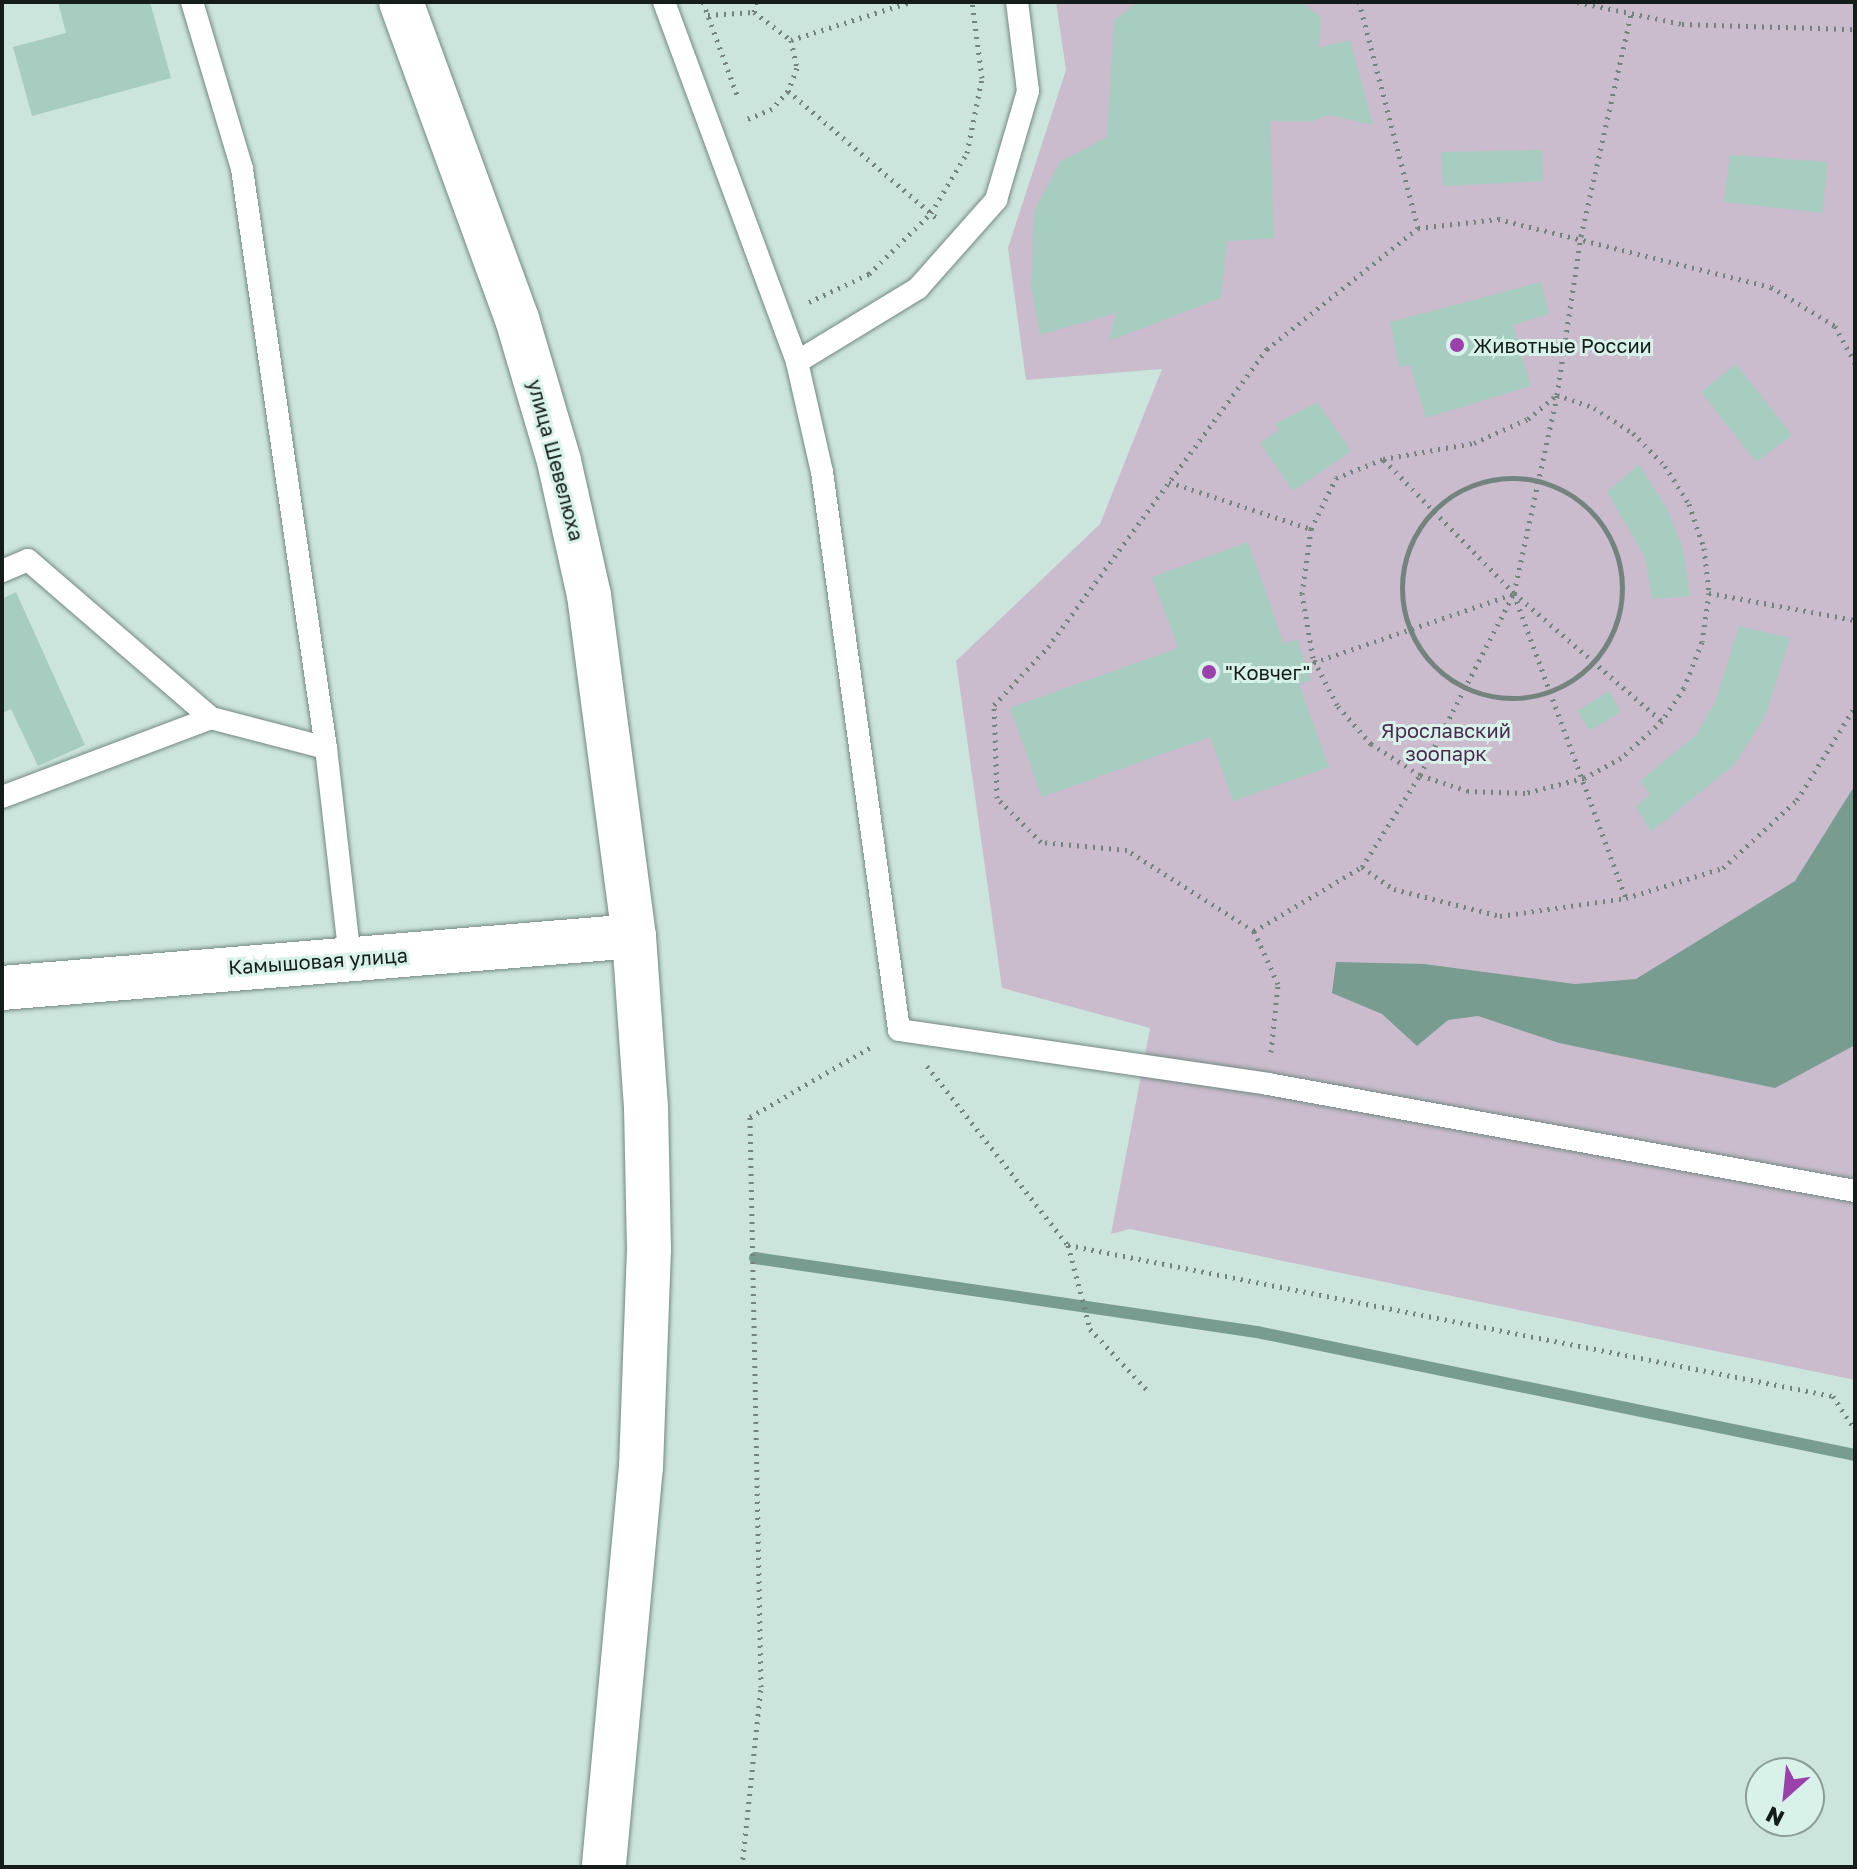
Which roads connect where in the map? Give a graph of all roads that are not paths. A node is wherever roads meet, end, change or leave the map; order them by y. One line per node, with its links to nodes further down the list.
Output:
1 (192, 2): 8 (lane)
2 (401, 2): 10 (main road, улица Шевелюха)
3 (664, 2): 5 (lane)
4 (1017, 2): 5 (lane)
5 (797, 362): 13 (lane)
6 (2, 571): 7 (lane)
7 (211, 718): 8 (lane); 9 (lane)
8 (326, 748): 11 (lane)
9 (2, 797)
10 (634, 936): 11 (main road, Камышовая улица); 14 (main road, улица Шевелюха)
11 (350, 958): 12 (main road, Камышовая улица)
12 (2, 988)
13 (1855, 1191)
14 (601, 1857)

